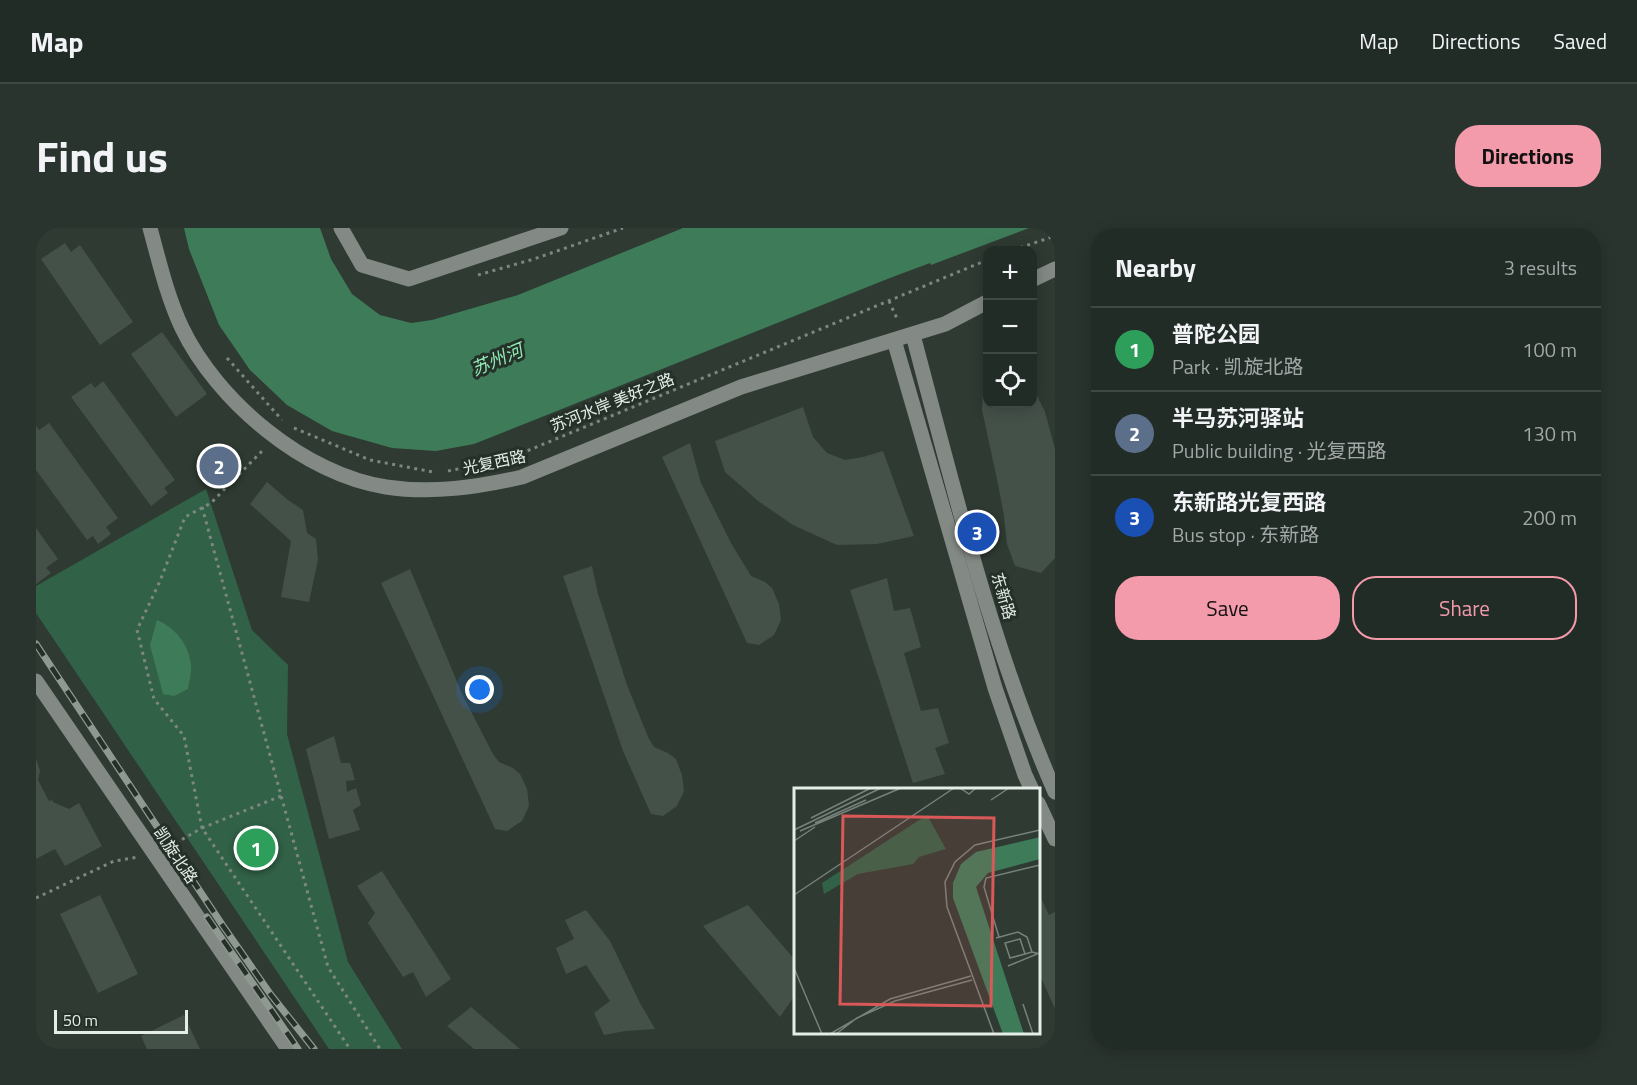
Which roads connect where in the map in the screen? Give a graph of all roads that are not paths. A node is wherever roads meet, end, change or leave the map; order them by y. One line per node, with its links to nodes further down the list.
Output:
1 (150, 228): 7 (street, 光复西路)
2 (341, 228): 3 (street)
3 (561, 228)
4 (1055, 269): 5 (street)
5 (1037, 278)
6 (983, 304): 7 (street, 光复西路)
7 (904, 337): 9 (street); 10 (street, 东新路)
8 (36, 681): 13 (street, 凯旋北路)
9 (1032, 788)
10 (1055, 792)
11 (1040, 807): 12 (street)
12 (1055, 839)
13 (288, 1049)

